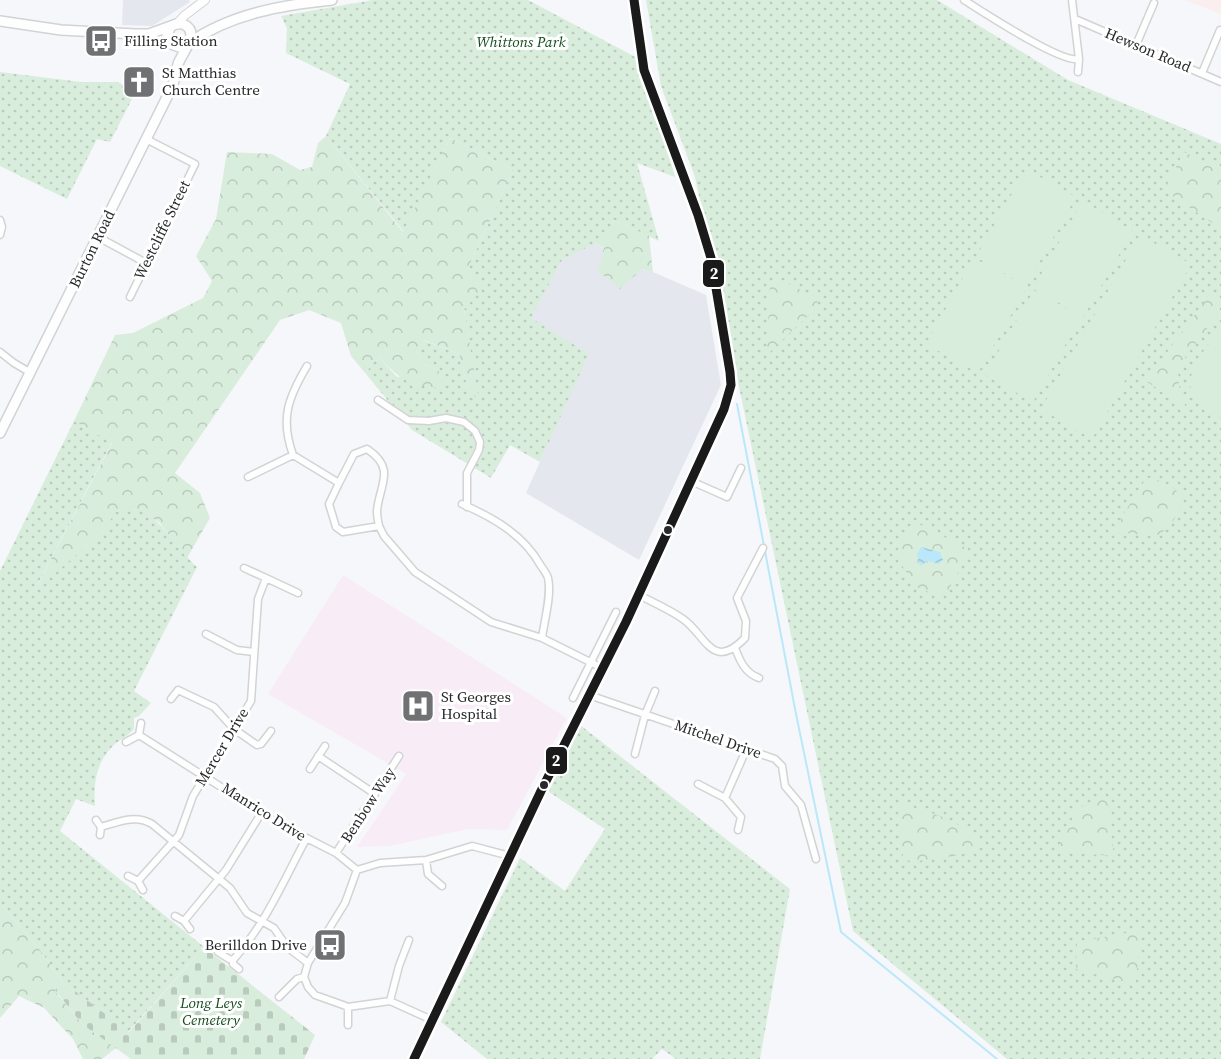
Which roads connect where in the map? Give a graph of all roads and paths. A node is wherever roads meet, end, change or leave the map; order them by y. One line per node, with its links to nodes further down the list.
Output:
1 (205, 0): 9 (street)
2 (332, 0): 10 (main road)
3 (634, 0): 35 (street)
4 (964, 0): 16 (street)
5 (1072, 0): 7 (street)
6 (1154, 3): 15 (street)
7 (1075, 19): 15 (street, Hewson Road); 16 (street)
8 (0, 21): 12 (main road)
9 (181, 26): 10 (main road); 12 (main road); 13 (main road); 14 (main road)
10 (207, 30): 14 (main road)
11 (1220, 30): 19 (street)
12 (148, 34): 13 (main road)
13 (170, 43): 14 (main road); 17 (main road)
14 (188, 43): 17 (main road, Burton Road)
15 (1136, 45): 19 (street, Hewson Road)
16 (1079, 59): 18 (street)
17 (178, 64): 21 (main road, Burton Road)
18 (1078, 72)
19 (1202, 74): 20 (street, Hewson Road)
20 (1221, 82)
21 (147, 139): 24 (main road, Burton Road); 25 (street, Westcliffe Street)
22 (0, 220): 23 (street)
23 (0, 235)
24 (98, 237): 25 (street); 29 (main road, Burton Road)
25 (146, 262): 26 (street, Westcliffe Street)
26 (130, 297)
27 (0, 352): 29 (street)
28 (307, 366): 32 (street)
29 (31, 373): 31 (main road, Burton Road)
30 (378, 400): 45 (street)
31 (0, 433)
32 (293, 455): 34 (street); 36 (street)
33 (741, 468): 35 (street)
34 (248, 477)
35 (691, 481): 42 (street)
36 (339, 483): 37 (street); 37 (street)
37 (379, 526): 45 (street)
38 (763, 548): 46 (street)
39 (244, 568): 40 (street)
40 (266, 578): 41 (street); 47 (street, Mercer Drive)
41 (298, 594)
42 (637, 594): 46 (street); 49 (street)
43 (616, 612): 48 (street)
44 (206, 634): 47 (street)
45 (542, 638): 48 (street)
46 (735, 648): 50 (street)
47 (254, 652): 57 (street, Mercer Drive)
48 (592, 662): 49 (street); 53 (street)
49 (602, 668): 52 (street)
50 (759, 678)
51 (656, 691): 55 (street)
52 (589, 695): 55 (street, Mitchel Drive); 79 (street)
53 (573, 698)
54 (171, 699): 57 (street)
55 (645, 715): 62 (street, Mitchel Drive); 63 (street)
56 (141, 723): 59 (street)
57 (234, 729): 58 (street); 67 (street, Mercer Drive)
58 (271, 731)
59 (139, 735): 60 (street); 67 (street, Manrico Drive)
60 (126, 742)
61 (325, 746): 64 (street)
62 (746, 750): 70 (street); 80 (street, Mitchel Drive)
63 (635, 754)
64 (318, 756): 66 (street); 69 (street)
65 (399, 756): 69 (street, Benbow Way)
66 (310, 769)
67 (205, 776): 71 (street, Manrico Drive); 77 (street, Mercer Drive)
68 (698, 784): 70 (street)
69 (375, 794): 78 (street, Benbow Way)
70 (725, 798): 74 (street)
71 (262, 812): 76 (street, Manrico Drive); 84 (street)
72 (96, 820): 73 (street)
73 (101, 827): 75 (street); 77 (street)
74 (738, 830)
75 (100, 835)
76 (306, 839): 78 (street, Manrico Drive); 90 (street)
77 (173, 842): 84 (street); 85 (street, Mercer Drive)
78 (336, 853): 82 (street, Manrico Drive)
79 (510, 856): 81 (street); 101 (street)
80 (816, 859)
81 (426, 861): 82 (street); 86 (street)
82 (357, 870): 95 (street)
83 (128, 876): 85 (street)
84 (219, 879): 89 (street); 90 (street)
85 (138, 881): 87 (street)
86 (442, 886)
87 (144, 890)
88 (175, 916): 89 (street)
89 (184, 921): 91 (street)
90 (262, 921): 94 (street); 95 (street)
91 (190, 929)
92 (409, 940): 99 (street)
93 (218, 952): 94 (street)
94 (233, 960): 96 (street)
95 (308, 963): 97 (street)
96 (239, 969)
97 (304, 977): 98 (street); 100 (street)
98 (279, 997)
99 (390, 1001): 100 (street); 101 (street)
100 (348, 1007): 102 (street)
101 (432, 1020): 103 (street)
102 (348, 1025)
103 (414, 1059)

